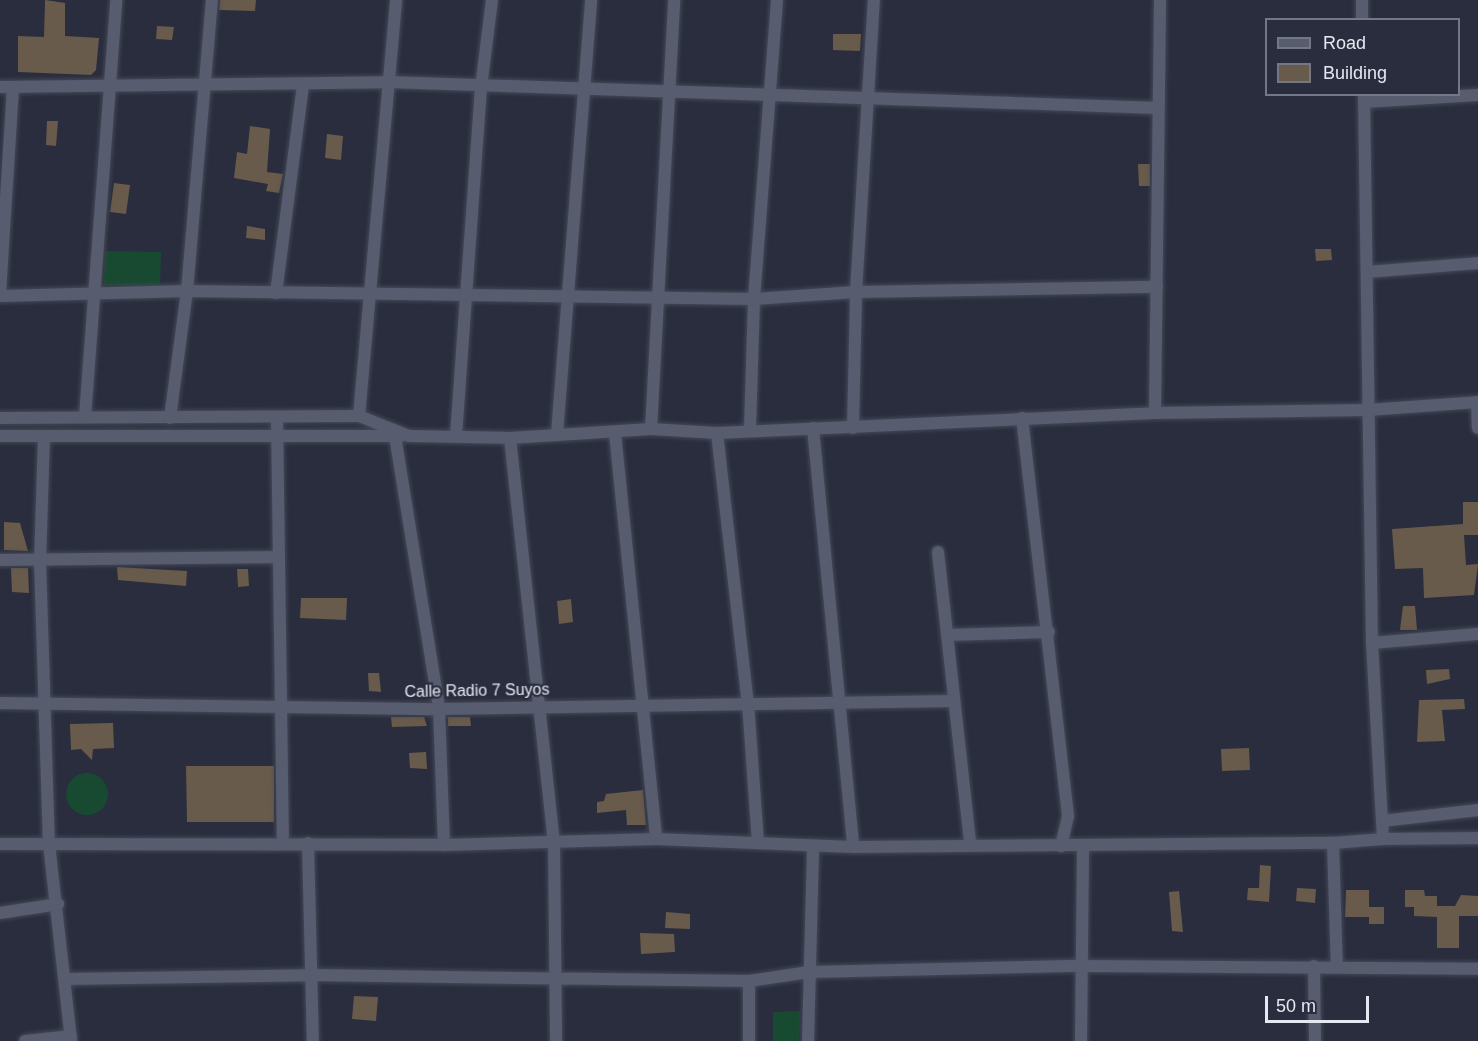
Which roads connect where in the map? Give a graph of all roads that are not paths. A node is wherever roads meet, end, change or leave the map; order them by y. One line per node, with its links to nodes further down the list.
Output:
1 (116, 0): 13 (street)
2 (212, 0): 14 (street)
3 (396, 0): 12 (street)
4 (492, 0): 18 (street)
5 (591, 0): 19 (street)
6 (674, 0): 20 (street)
7 (777, 0): 24 (street)
8 (874, 0): 26 (street)
9 (1160, 0): 27 (street)
10 (1362, 0): 11 (street)
11 (1362, 18)
12 (388, 82): 15 (street); 18 (street); 36 (street)
13 (107, 83): 14 (street); 17 (street); 34 (street)
14 (203, 84): 15 (street); 31 (street)
15 (303, 85): 33 (street)
16 (0, 87): 17 (street)
17 (13, 87): 34 (street)
18 (481, 87): 19 (street); 37 (street)
19 (584, 90): 20 (street); 38 (street)
20 (671, 91): 24 (street); 35 (street)
21 (1478, 94): 22 (street)
22 (1460, 95)
23 (1421, 96): 25 (street)
24 (772, 97): 26 (street); 39 (street)
25 (1364, 98): 29 (street)
26 (868, 101): 27 (street); 32 (street)
27 (1159, 108): 30 (street)
28 (1478, 263): 29 (street)
29 (1367, 272): 41 (street)
30 (1157, 287): 32 (street); 42 (street)
31 (187, 291): 33 (street); 34 (street); 47 (street)
32 (855, 292): 39 (street); 52 (street)
33 (276, 293): 36 (street)
34 (96, 294): 44 (street)
35 (659, 294): 38 (street); 39 (street); 54 (street)
36 (368, 295): 37 (street); 43 (street)
37 (468, 295): 38 (street); 63 (street)
38 (568, 295): 57 (street)
39 (754, 299): 50 (street)
40 (1478, 402): 41 (street); 53 (street)
41 (1367, 410): 42 (street); 73 (street)
42 (1155, 413): 49 (street)
43 (359, 416): 48 (street); 62 (street)
44 (85, 417): 46 (street); 47 (street)
45 (0, 418): 46 (street)
46 (19, 418): 59 (street)
47 (170, 418): 48 (street)
48 (277, 418): 64 (street)
49 (1022, 418): 52 (street); 70 (street)
50 (750, 428): 51 (street); 56 (street)
51 (813, 428): 52 (street); 74 (street)
52 (853, 428)
53 (1478, 428)
54 (651, 429): 55 (street); 56 (street)
55 (615, 433): 57 (street); 78 (street)
56 (717, 433): 79 (street)
57 (557, 434): 65 (street)
58 (0, 436): 59 (street)
59 (20, 436): 60 (street)
60 (44, 436): 64 (street); 69 (street)
61 (395, 436): 62 (street); 64 (street); 82 (street)
62 (410, 436): 63 (street)
63 (456, 436): 65 (street)
64 (277, 437): 67 (street)
65 (510, 438): 80 (street)
66 (938, 552): 72 (street)
67 (278, 557): 69 (street); 81 (street)
68 (0, 560): 69 (street)
69 (40, 561): 77 (street)
70 (1049, 632): 72 (street); 98 (street)
71 (1478, 634): 73 (street)
72 (947, 635): 75 (street)
73 (1372, 644): 84 (street)
74 (837, 701): 75 (street, Calle Radio 7 Suyos); 79 (street, Calle Radio 7 Suyos); 100 (street)
75 (954, 701): 95 (street)
76 (0, 703): 77 (street, Calle Radio 7 Suyos)
77 (45, 703): 81 (street, Calle Radio 7 Suyos); 94 (street)
78 (641, 703): 79 (street, Calle Radio 7 Suyos); 80 (street, Calle Radio 7 Suyos); 86 (street)
79 (748, 703): 88 (street)
80 (542, 706): 82 (street, Calle Radio 7 Suyos); 91 (street)
81 (281, 707): 82 (street, Calle Radio 7 Suyos); 89 (street)
82 (439, 709): 96 (street)
83 (1478, 810): 84 (street)
84 (1382, 821): 87 (street)
85 (1478, 838): 87 (street)
86 (657, 839): 88 (street); 91 (street)
87 (1383, 839): 92 (street)
88 (758, 841): 97 (street)
89 (283, 842): 90 (street); 94 (street)
90 (308, 843): 96 (street); 108 (street)
91 (554, 843): 96 (street); 110 (street)
92 (1333, 843): 99 (street); 105 (street)
93 (0, 844): 94 (street)
94 (49, 844): 101 (street)
95 (970, 844): 98 (street); 100 (street)
96 (444, 845)
97 (813, 846): 100 (street); 107 (street)
98 (1061, 846): 99 (street)
99 (1083, 846): 103 (street)
100 (853, 847)
101 (58, 904): 102 (street); 109 (street)
102 (0, 913)
103 (1082, 966): 104 (street); 107 (street); 118 (street)
104 (1314, 966): 105 (street); 119 (street)
105 (1337, 967): 106 (street)
106 (1478, 969)
107 (809, 972): 111 (street); 117 (street)
108 (311, 975): 109 (street); 110 (street); 114 (street)
109 (66, 979): 112 (street)
110 (554, 979): 111 (street); 115 (street)
111 (749, 981): 116 (street)
112 (71, 1039): 113 (street)
113 (25, 1041)
114 (313, 1041)
115 (556, 1041)
116 (749, 1041)
117 (808, 1041)
118 (1081, 1041)
119 (1315, 1041)

